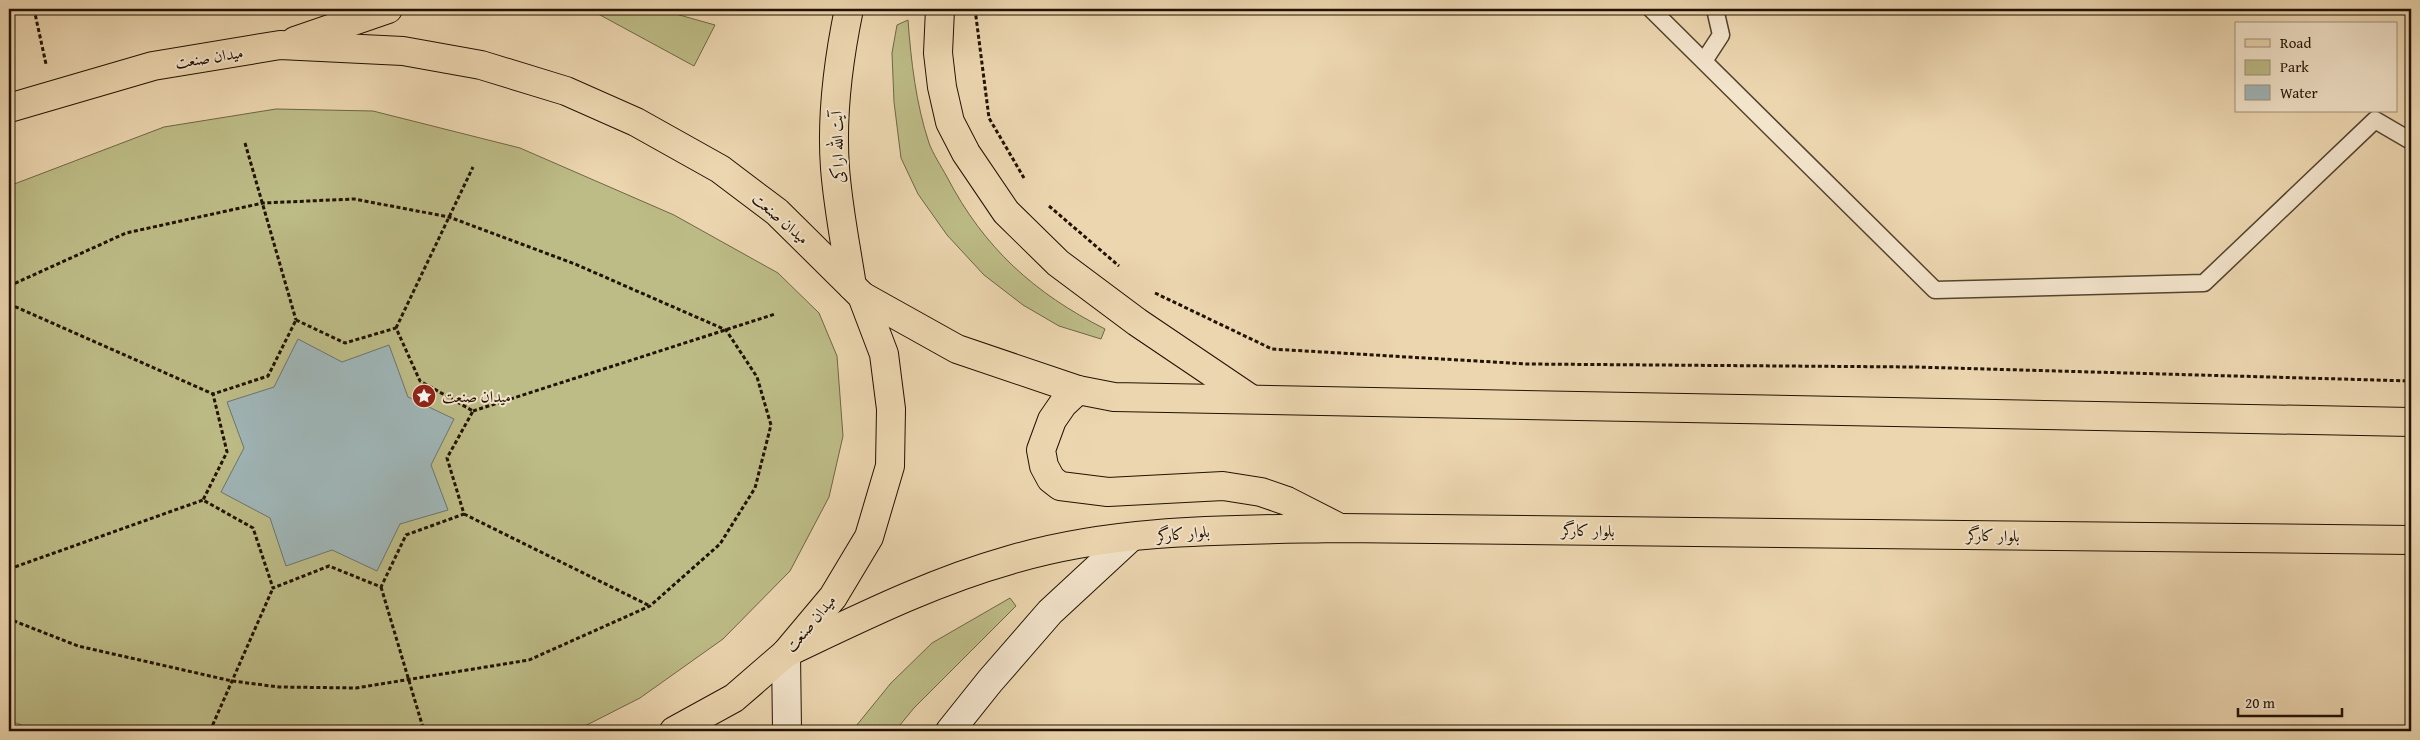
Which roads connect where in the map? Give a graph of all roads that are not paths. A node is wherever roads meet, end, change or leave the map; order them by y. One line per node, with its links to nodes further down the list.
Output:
1 (388, 9): 6 (main road)
2 (849, 9): 10 (main road, آیت الله اراکی)
3 (940, 9): 12 (main road)
4 (1651, 9): 7 (lane)
5 (1715, 9): 7 (lane)
6 (280, 46): 8 (main road, میدان صنعت); 10 (main road, میدان صنعت)
7 (1704, 61): 9 (lane)
8 (9, 108)
9 (2411, 141)
10 (857, 291): 11 (main road); 17 (main road, میدان صنعت)
11 (1078, 390): 12 (main road); 14 (main road)
12 (1252, 399): 13 (main road)
13 (2411, 422)
14 (1340, 528): 15 (main road, بلوار کارگر); 16 (main road, بلوار کارگر)
15 (1131, 537): 17 (main road, بلوار کارگر); 20 (street)
16 (2411, 540)
17 (786, 653): 18 (main road, میدان صنعت); 19 (street)
18 (674, 731)
19 (787, 731)
20 (950, 731)

